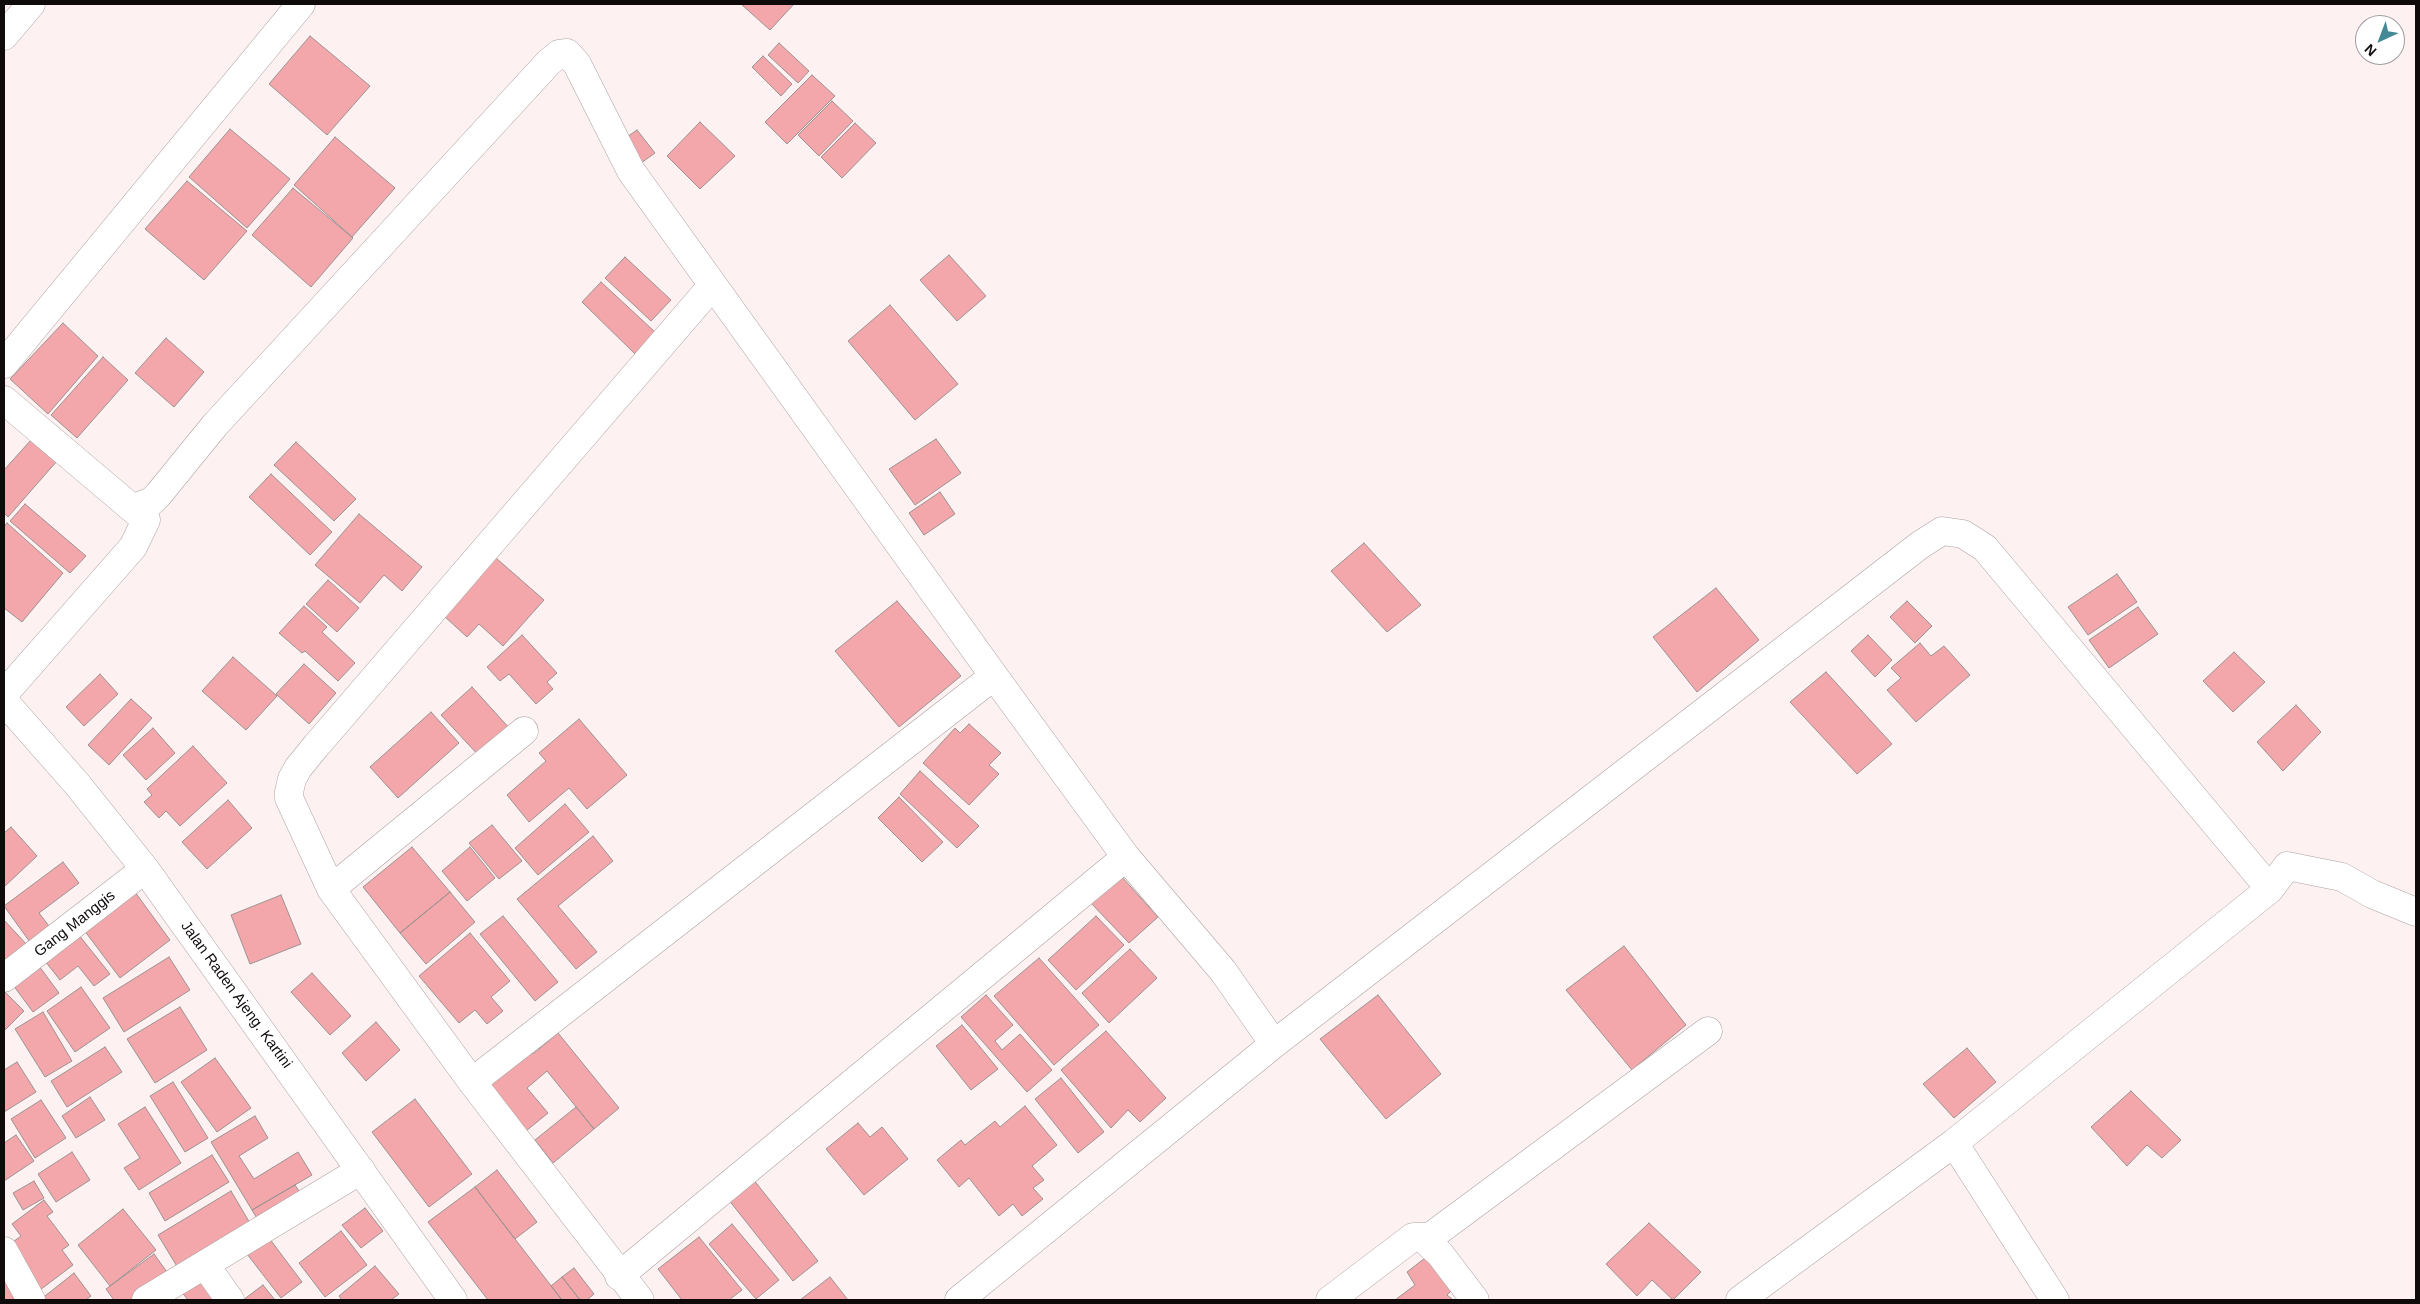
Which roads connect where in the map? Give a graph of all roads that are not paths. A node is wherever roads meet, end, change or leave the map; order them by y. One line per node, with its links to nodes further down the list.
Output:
1 (30, 4): 3 (street)
2 (301, 4): 5 (street)
3 (4, 36)
4 (712, 286): 7 (street); 8 (street); 15 (street)
5 (4, 364)
6 (4, 400): 7 (street)
7 (146, 520): 9 (street)
8 (994, 676): 12 (street); 20 (street)
9 (4, 694)
10 (4, 701): 13 (street, Jalan Raden Ajeng. Kartini)
11 (524, 731): 15 (street)
12 (1126, 857): 19 (street); 26 (street)
13 (145, 869): 17 (street, Gang Manggis); 22 (street, Jalan Raden Ajeng. Kartini)
14 (2270, 888): 16 (street); 19 (street); 21 (street)
15 (331, 889): 20 (street)
16 (2416, 912)
17 (4, 978)
18 (1708, 1031): 23 (street)
19 (1274, 1044): 32 (street)
20 (472, 1082): 26 (street)
21 (1954, 1143): 35 (street); 36 (street)
22 (361, 1170): 25 (street); 30 (street, Jalan Raden Ajeng. Kartini)
23 (1430, 1237): 33 (street); 34 (street)
24 (4, 1251): 27 (street)
25 (205, 1265): 28 (street); 29 (street)
26 (619, 1276): 31 (street)
27 (31, 1300)
28 (146, 1300)
29 (230, 1300)
30 (453, 1300)
31 (640, 1300)
32 (959, 1300)
33 (1330, 1300)
34 (1475, 1300)
35 (1740, 1300)
36 (2055, 1300)

